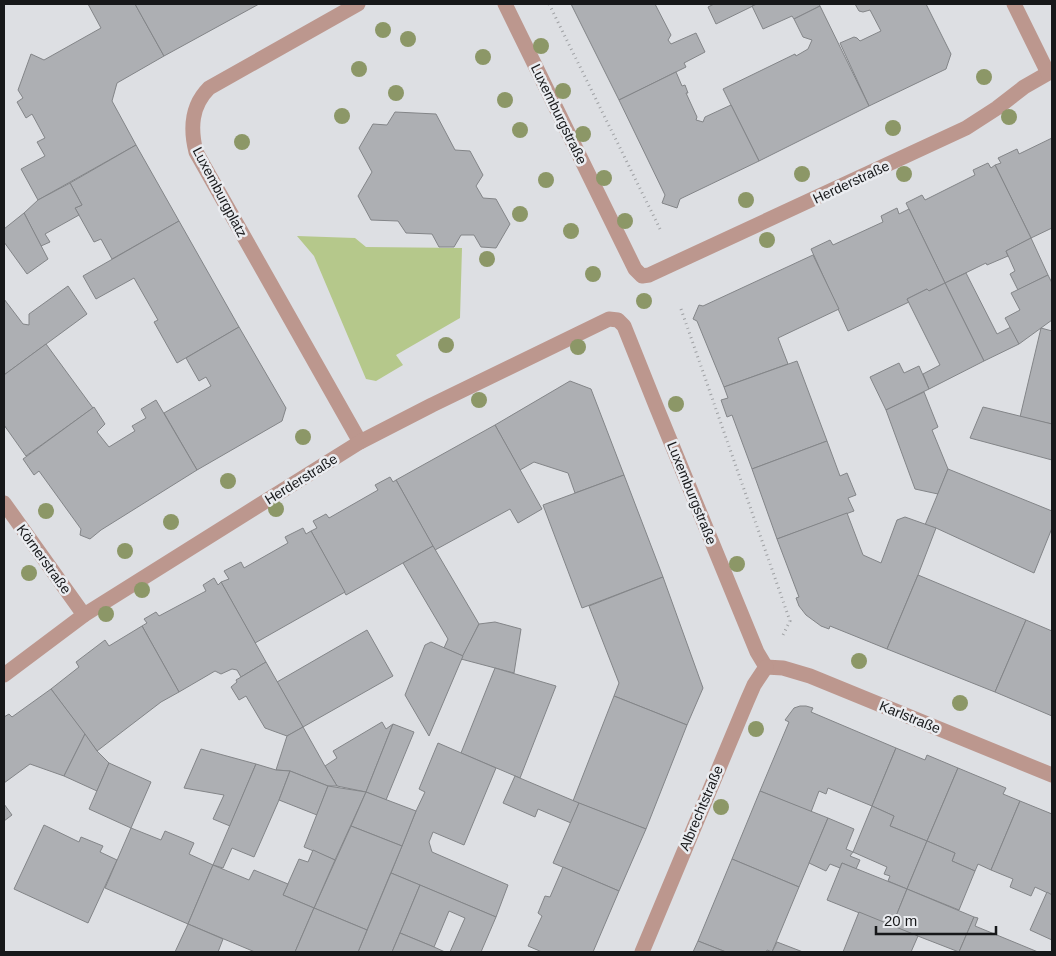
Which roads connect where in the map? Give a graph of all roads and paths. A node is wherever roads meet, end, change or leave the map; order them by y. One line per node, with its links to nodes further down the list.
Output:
1 (358, 4): 10 (street, Luxemburgplatz)
2 (505, 4): 7 (street, Luxemburgstraße)
3 (549, 4): 6 (path)
4 (1014, 4): 5 (street)
5 (1050, 72): 7 (street, Herderstraße)
6 (660, 229)
7 (642, 276)
8 (681, 309): 13 (path)
9 (618, 320): 10 (street, Herderstraße); 14 (street, Luxemburgstraße)
10 (360, 442): 12 (street, Herderstraße)
11 (4, 503): 12 (street, Körnerstraße)
12 (84, 615): 15 (street, Herderstraße)
13 (790, 621)
14 (766, 667): 16 (street, Karlstraße); 17 (street, Albrechtstraße)
15 (4, 675)
16 (1052, 775)
17 (642, 952)

